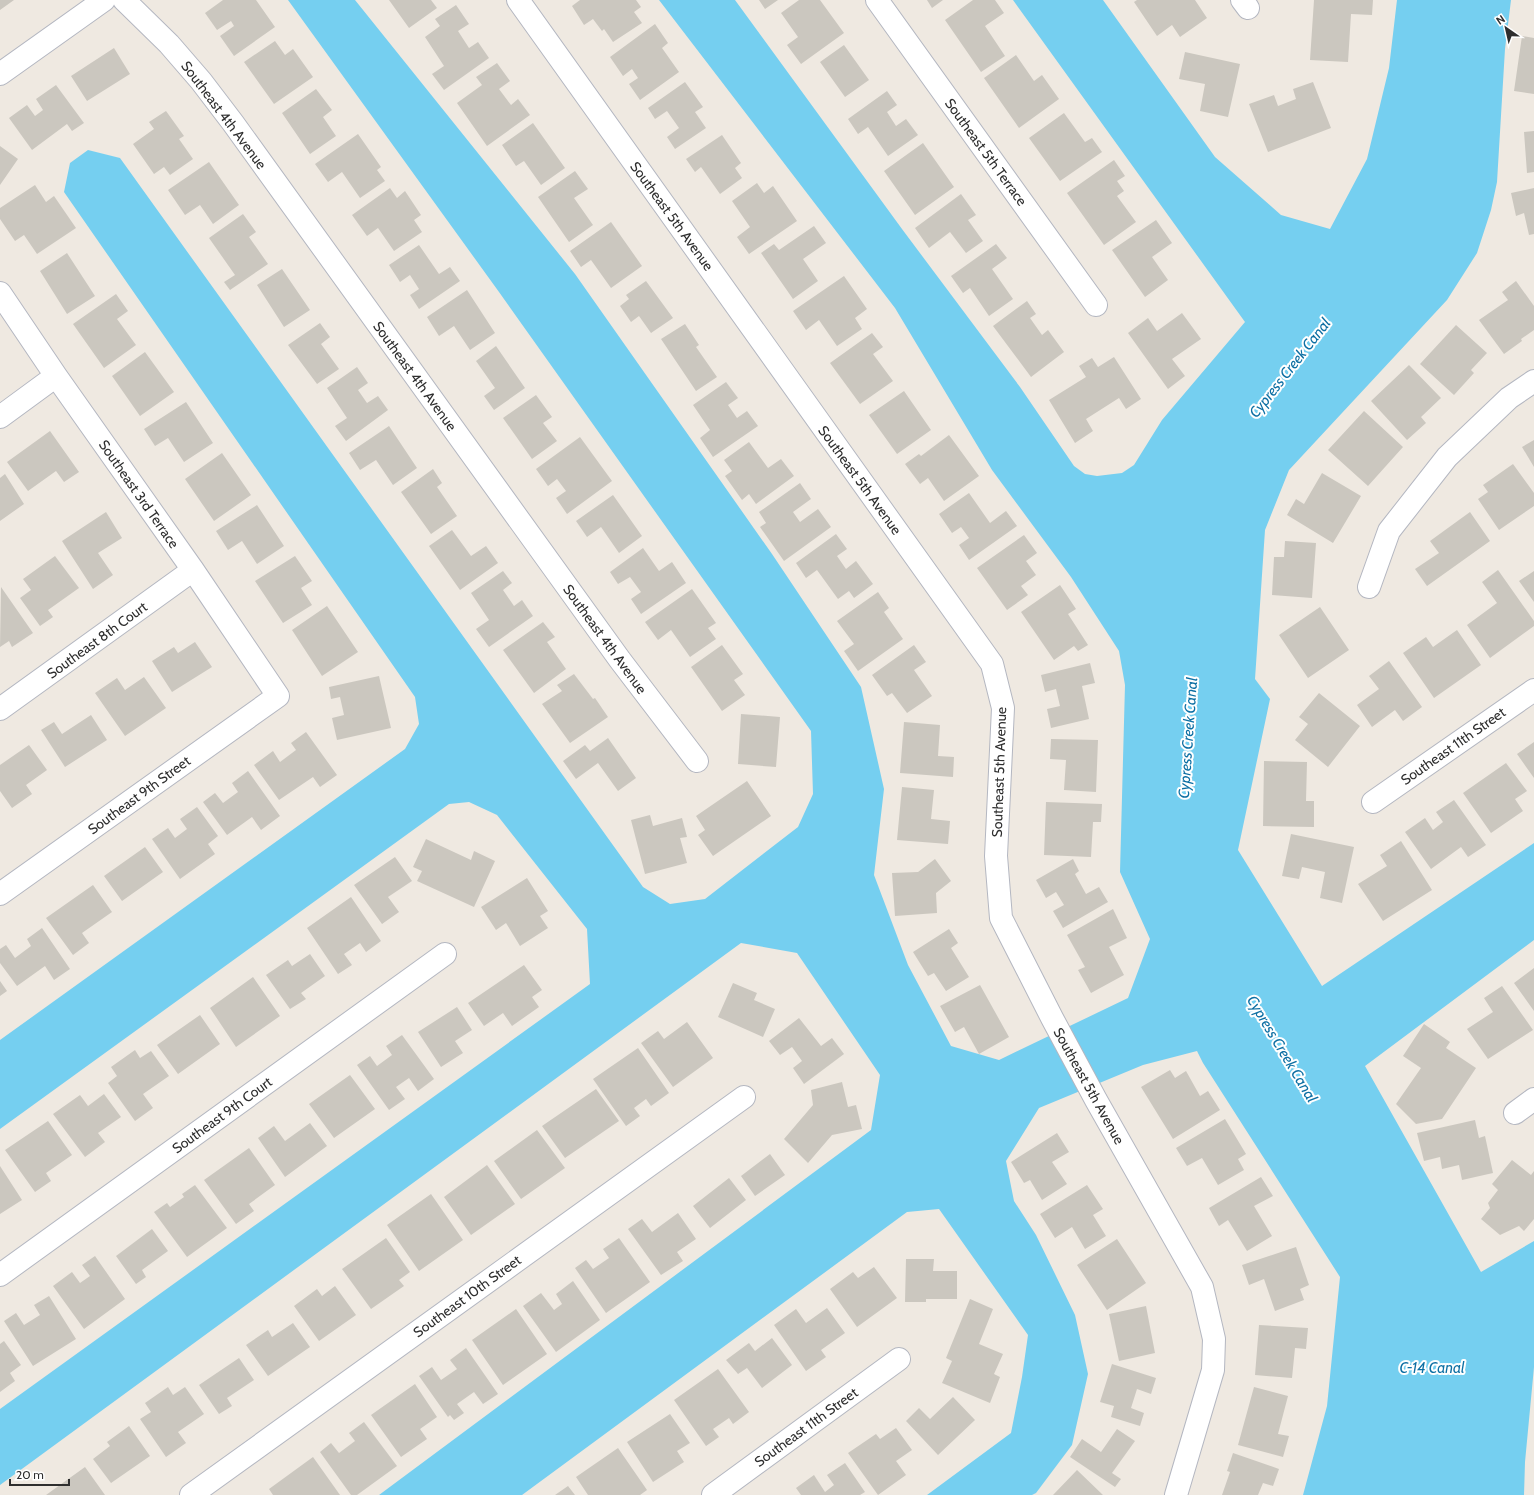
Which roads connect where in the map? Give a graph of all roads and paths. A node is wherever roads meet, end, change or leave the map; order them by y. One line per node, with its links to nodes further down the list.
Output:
1 (104, 0): 5 (street)
2 (124, 0): 16 (street, Southeast 4th Avenue)
3 (518, 0): 27 (street, Southeast 5th Avenue)
4 (877, 0): 7 (street, Southeast 5th Terrace)
5 (0, 74)
6 (0, 294): 8 (street, Southeast 3rd Terrace)
7 (1096, 305)
8 (56, 376): 10 (street); 11 (street, Southeast 3rd Terrace)
9 (1534, 381): 12 (street)
10 (0, 417)
11 (193, 570): 14 (street, Southeast 3rd Terrace); 15 (street, Southeast 8th Court)
12 (1369, 587)
13 (1534, 690): 17 (street, Southeast 11th Street)
14 (278, 696): 18 (street, Southeast 9th Street)
15 (0, 709)
16 (697, 761)
17 (1373, 802)
18 (0, 894)
19 (445, 954): 23 (street, Southeast 9th Court)
20 (744, 1097): 25 (street, Southeast 10th Street)
21 (1534, 1099): 22 (street)
22 (1514, 1113)
23 (0, 1275)
24 (899, 1359): 26 (street, Southeast 11th Street)
25 (191, 1495)
26 (713, 1495)
27 (1176, 1495)

